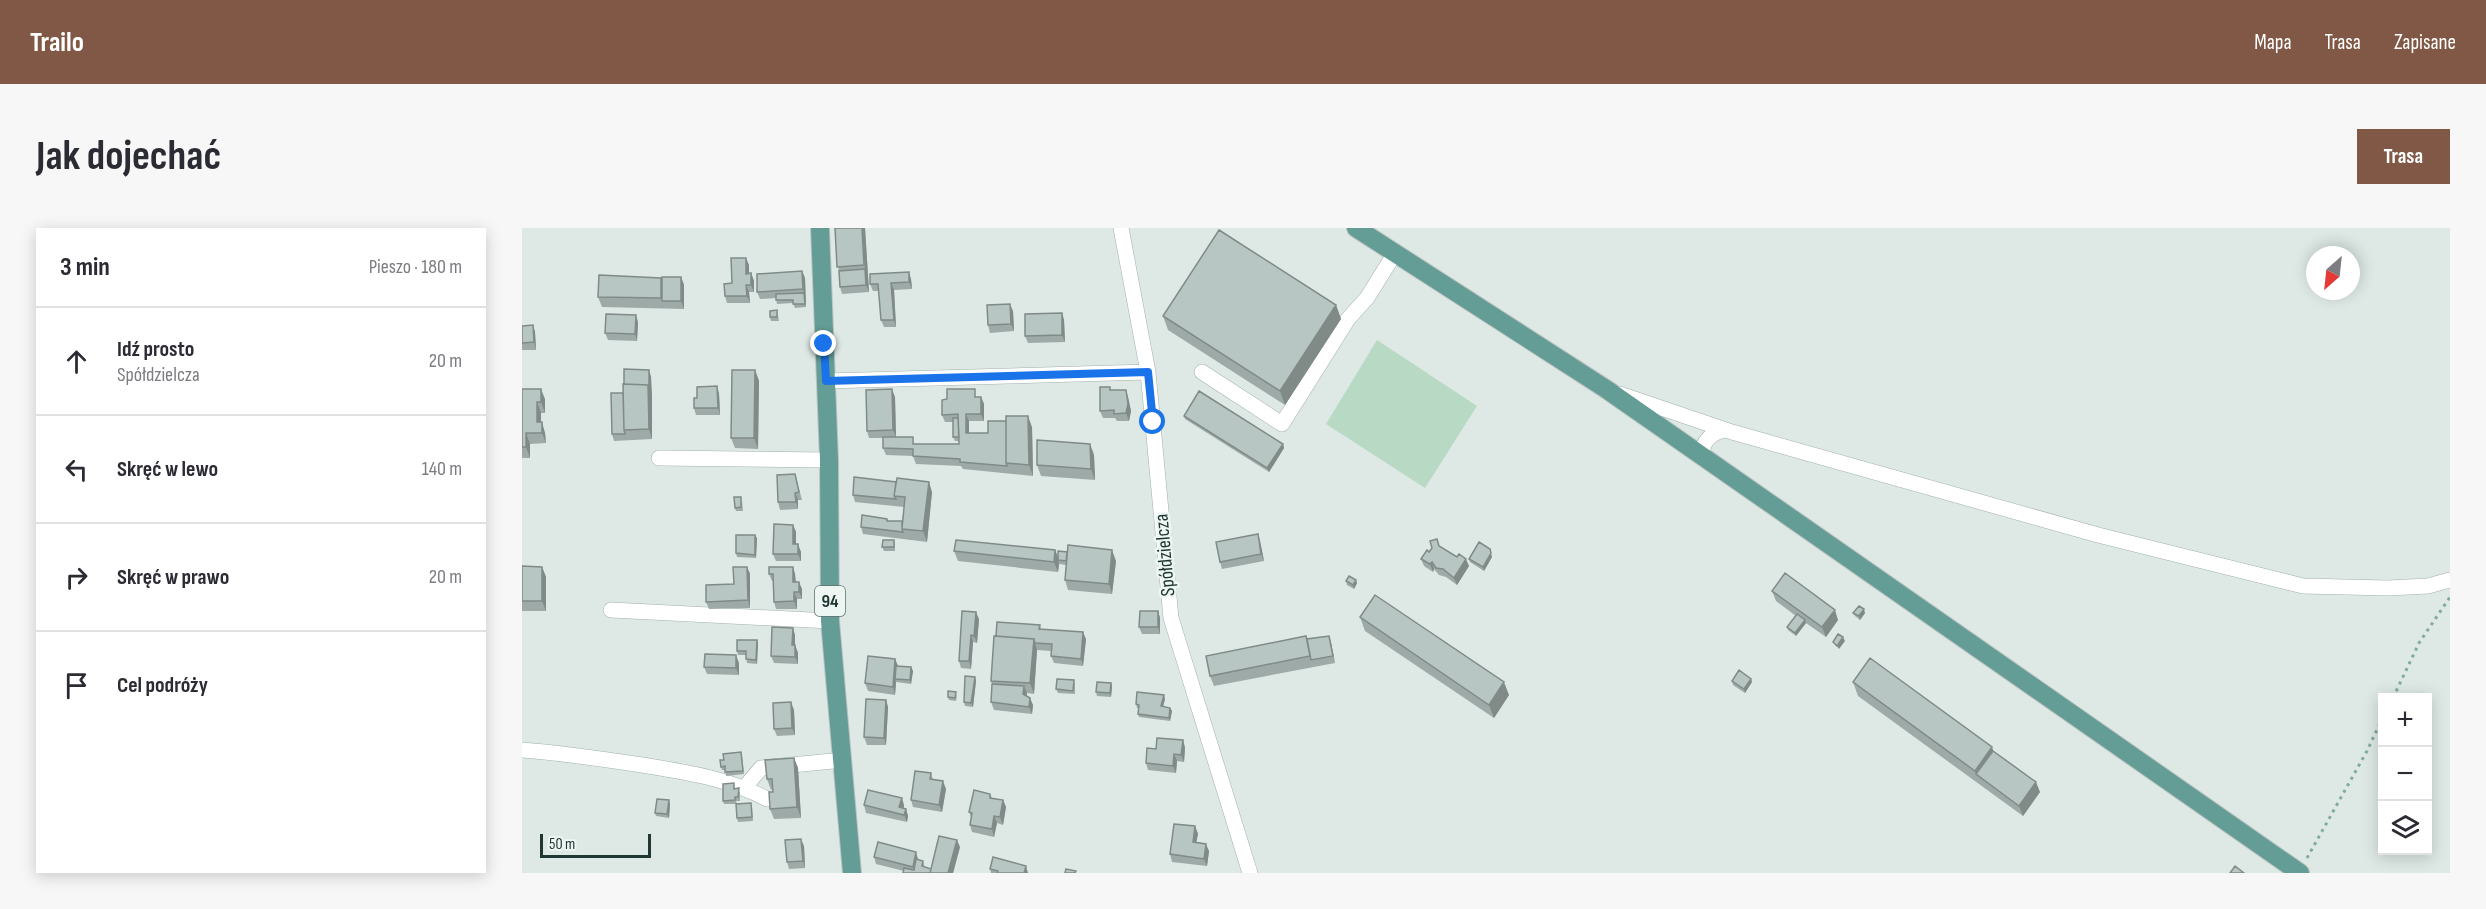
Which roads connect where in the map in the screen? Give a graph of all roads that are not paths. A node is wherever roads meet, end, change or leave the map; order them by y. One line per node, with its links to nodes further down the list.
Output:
1 (820, 228): 7 (main road, 94)
2 (1121, 228): 5 (street, Spółdzielcza)
3 (1356, 228): 4 (main road)
4 (1395, 253): 6 (street); 8 (main road)
5 (1148, 372): 7 (street); 21 (street, Spółdzielcza)
6 (1202, 372)
7 (826, 381): 12 (main road, 94)
8 (1606, 389): 9 (street); 10 (main road)
9 (1726, 430): 10 (street); 13 (street)
10 (1702, 456): 22 (main road)
11 (659, 458): 12 (street)
12 (829, 460): 15 (main road, 94)
13 (2450, 580)
14 (611, 610): 15 (street)
15 (830, 621): 17 (main road, 94)
16 (522, 750): 18 (street)
17 (843, 760): 18 (street); 20 (main road, 94)
18 (745, 787): 19 (street)
19 (767, 799)
20 (852, 873)
21 (1250, 873)
22 (2300, 873)

